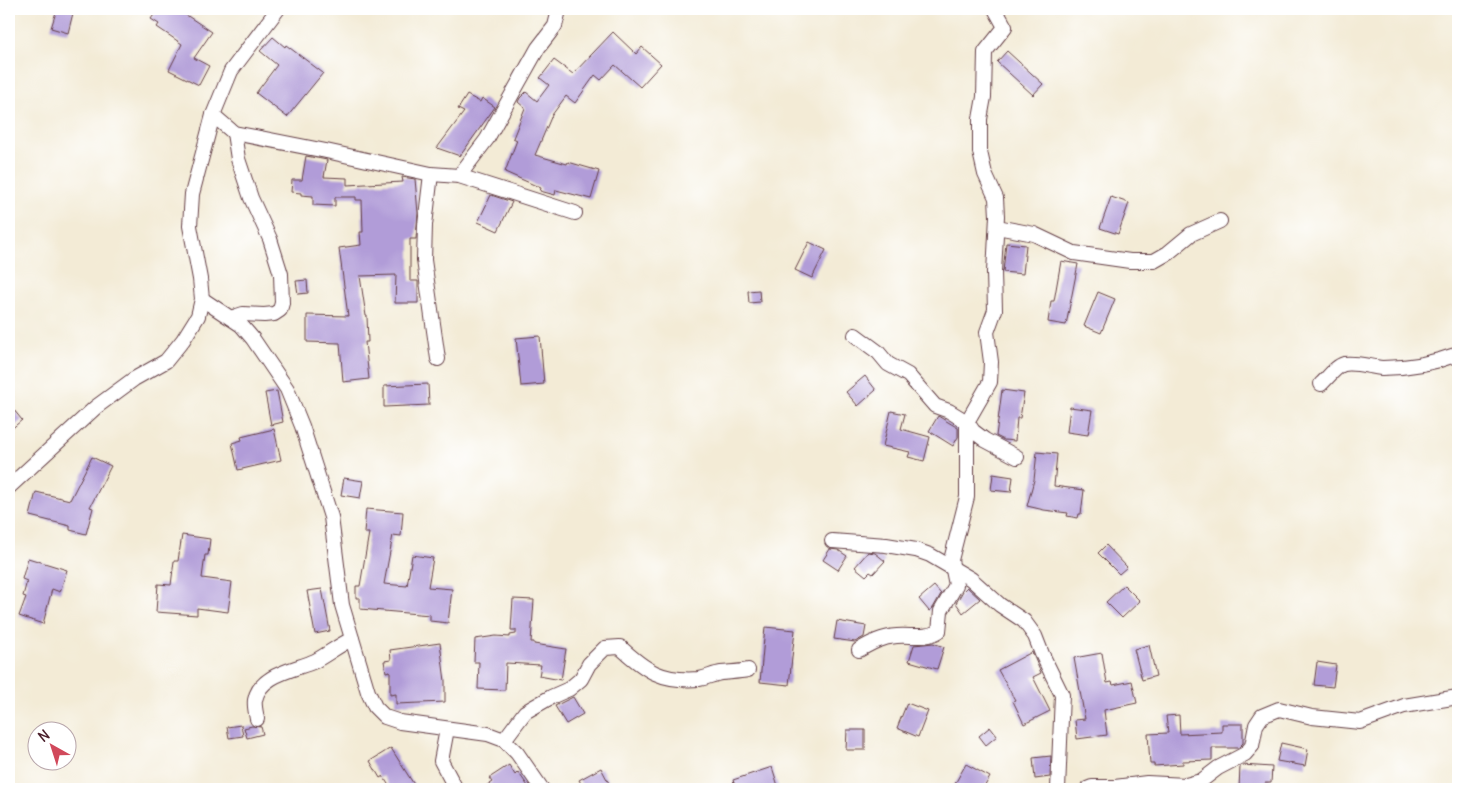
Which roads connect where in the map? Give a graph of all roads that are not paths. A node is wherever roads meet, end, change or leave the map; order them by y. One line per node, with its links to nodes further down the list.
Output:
1 (278, 9): 4 (street)
2 (555, 9): 7 (street)
3 (995, 9): 10 (street)
4 (214, 115): 5 (street); 11 (street)
5 (234, 133): 6 (street); 12 (street)
6 (431, 174): 7 (street); 15 (street)
7 (459, 176): 8 (street)
8 (575, 213)
9 (1220, 221): 10 (street)
10 (997, 227): 17 (street)
11 (202, 299): 12 (street); 19 (street)
12 (231, 318): 22 (street)
13 (855, 335): 17 (street)
14 (1458, 354): 16 (street)
15 (438, 359)
16 (1321, 384)
17 (967, 422): 18 (street); 21 (street)
18 (1017, 457)
19 (9, 487)
20 (832, 542): 21 (street)
21 (952, 569): 23 (street); 32 (street)
22 (352, 639): 26 (street); 27 (street)
23 (859, 650)
24 (748, 670): 28 (street)
25 (1458, 697): 29 (street)
26 (257, 719)
27 (448, 729): 28 (street); 30 (street)
28 (504, 740): 31 (street)
29 (1187, 787): 33 (street)
30 (456, 789)
31 (542, 789)
32 (1058, 789)
33 (1087, 789)

